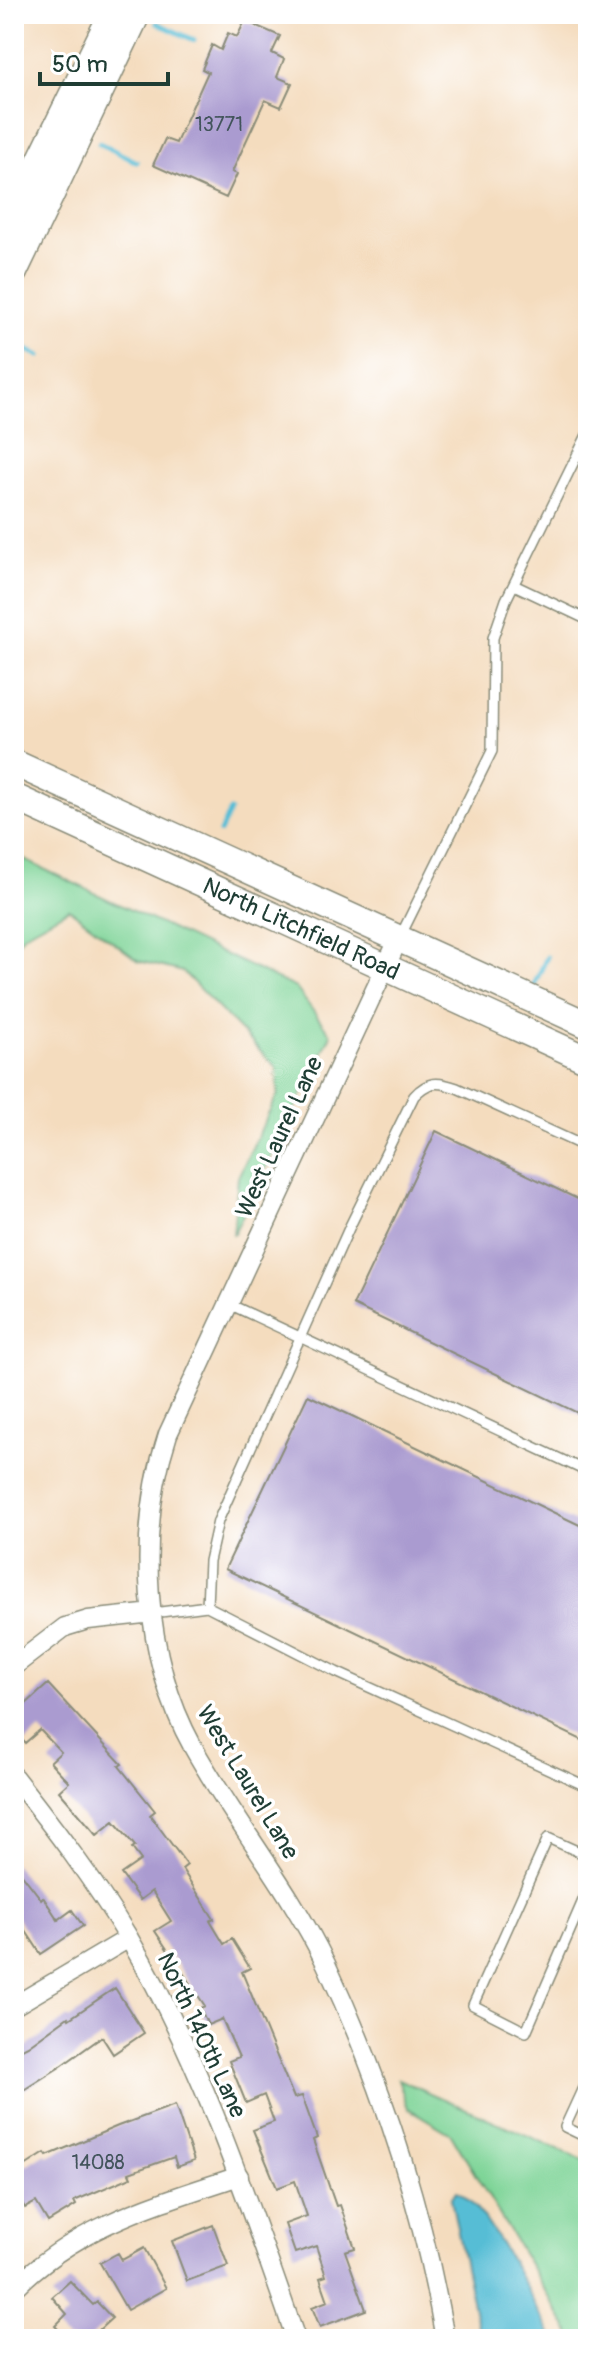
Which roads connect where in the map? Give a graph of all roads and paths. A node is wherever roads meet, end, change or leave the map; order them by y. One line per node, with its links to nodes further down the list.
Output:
1 (112, 14): 3 (main road)
2 (137, 14): 4 (main road)
3 (14, 214)
4 (14, 272)
5 (588, 433): 6 (lane)
6 (514, 585): 7 (lane); 10 (lane)
7 (588, 620)
8 (14, 763): 10 (main road, North Litchfield Road)
9 (14, 797): 11 (main road, North Litchfield Road)
10 (399, 938): 11 (street, West Laurel Lane); 12 (main road, North Litchfield Road)
11 (386, 967): 13 (main road, North Litchfield Road); 15 (street, West Laurel Lane)
12 (588, 1025)
13 (588, 1060)
14 (588, 1148): 16 (lane)
15 (227, 1303): 16 (lane); 19 (street, West Laurel Lane)
16 (300, 1337): 17 (lane); 18 (lane)
17 (588, 1472)
18 (207, 1606): 19 (lane); 22 (lane)
19 (153, 1613): 20 (street); 32 (street, West Laurel Lane)
20 (14, 1666)
21 (14, 1777): 25 (street, North 140th Lane)
22 (588, 1787)
23 (588, 1856): 24 (lane)
24 (588, 1889)
25 (129, 1938): 26 (street); 29 (street, North 140th Lane)
26 (14, 2006)
27 (588, 2077): 28 (lane)
28 (588, 2138)
29 (239, 2176): 30 (street); 31 (street, North 140th Lane)
30 (14, 2289)
31 (296, 2339)
32 (445, 2339)

